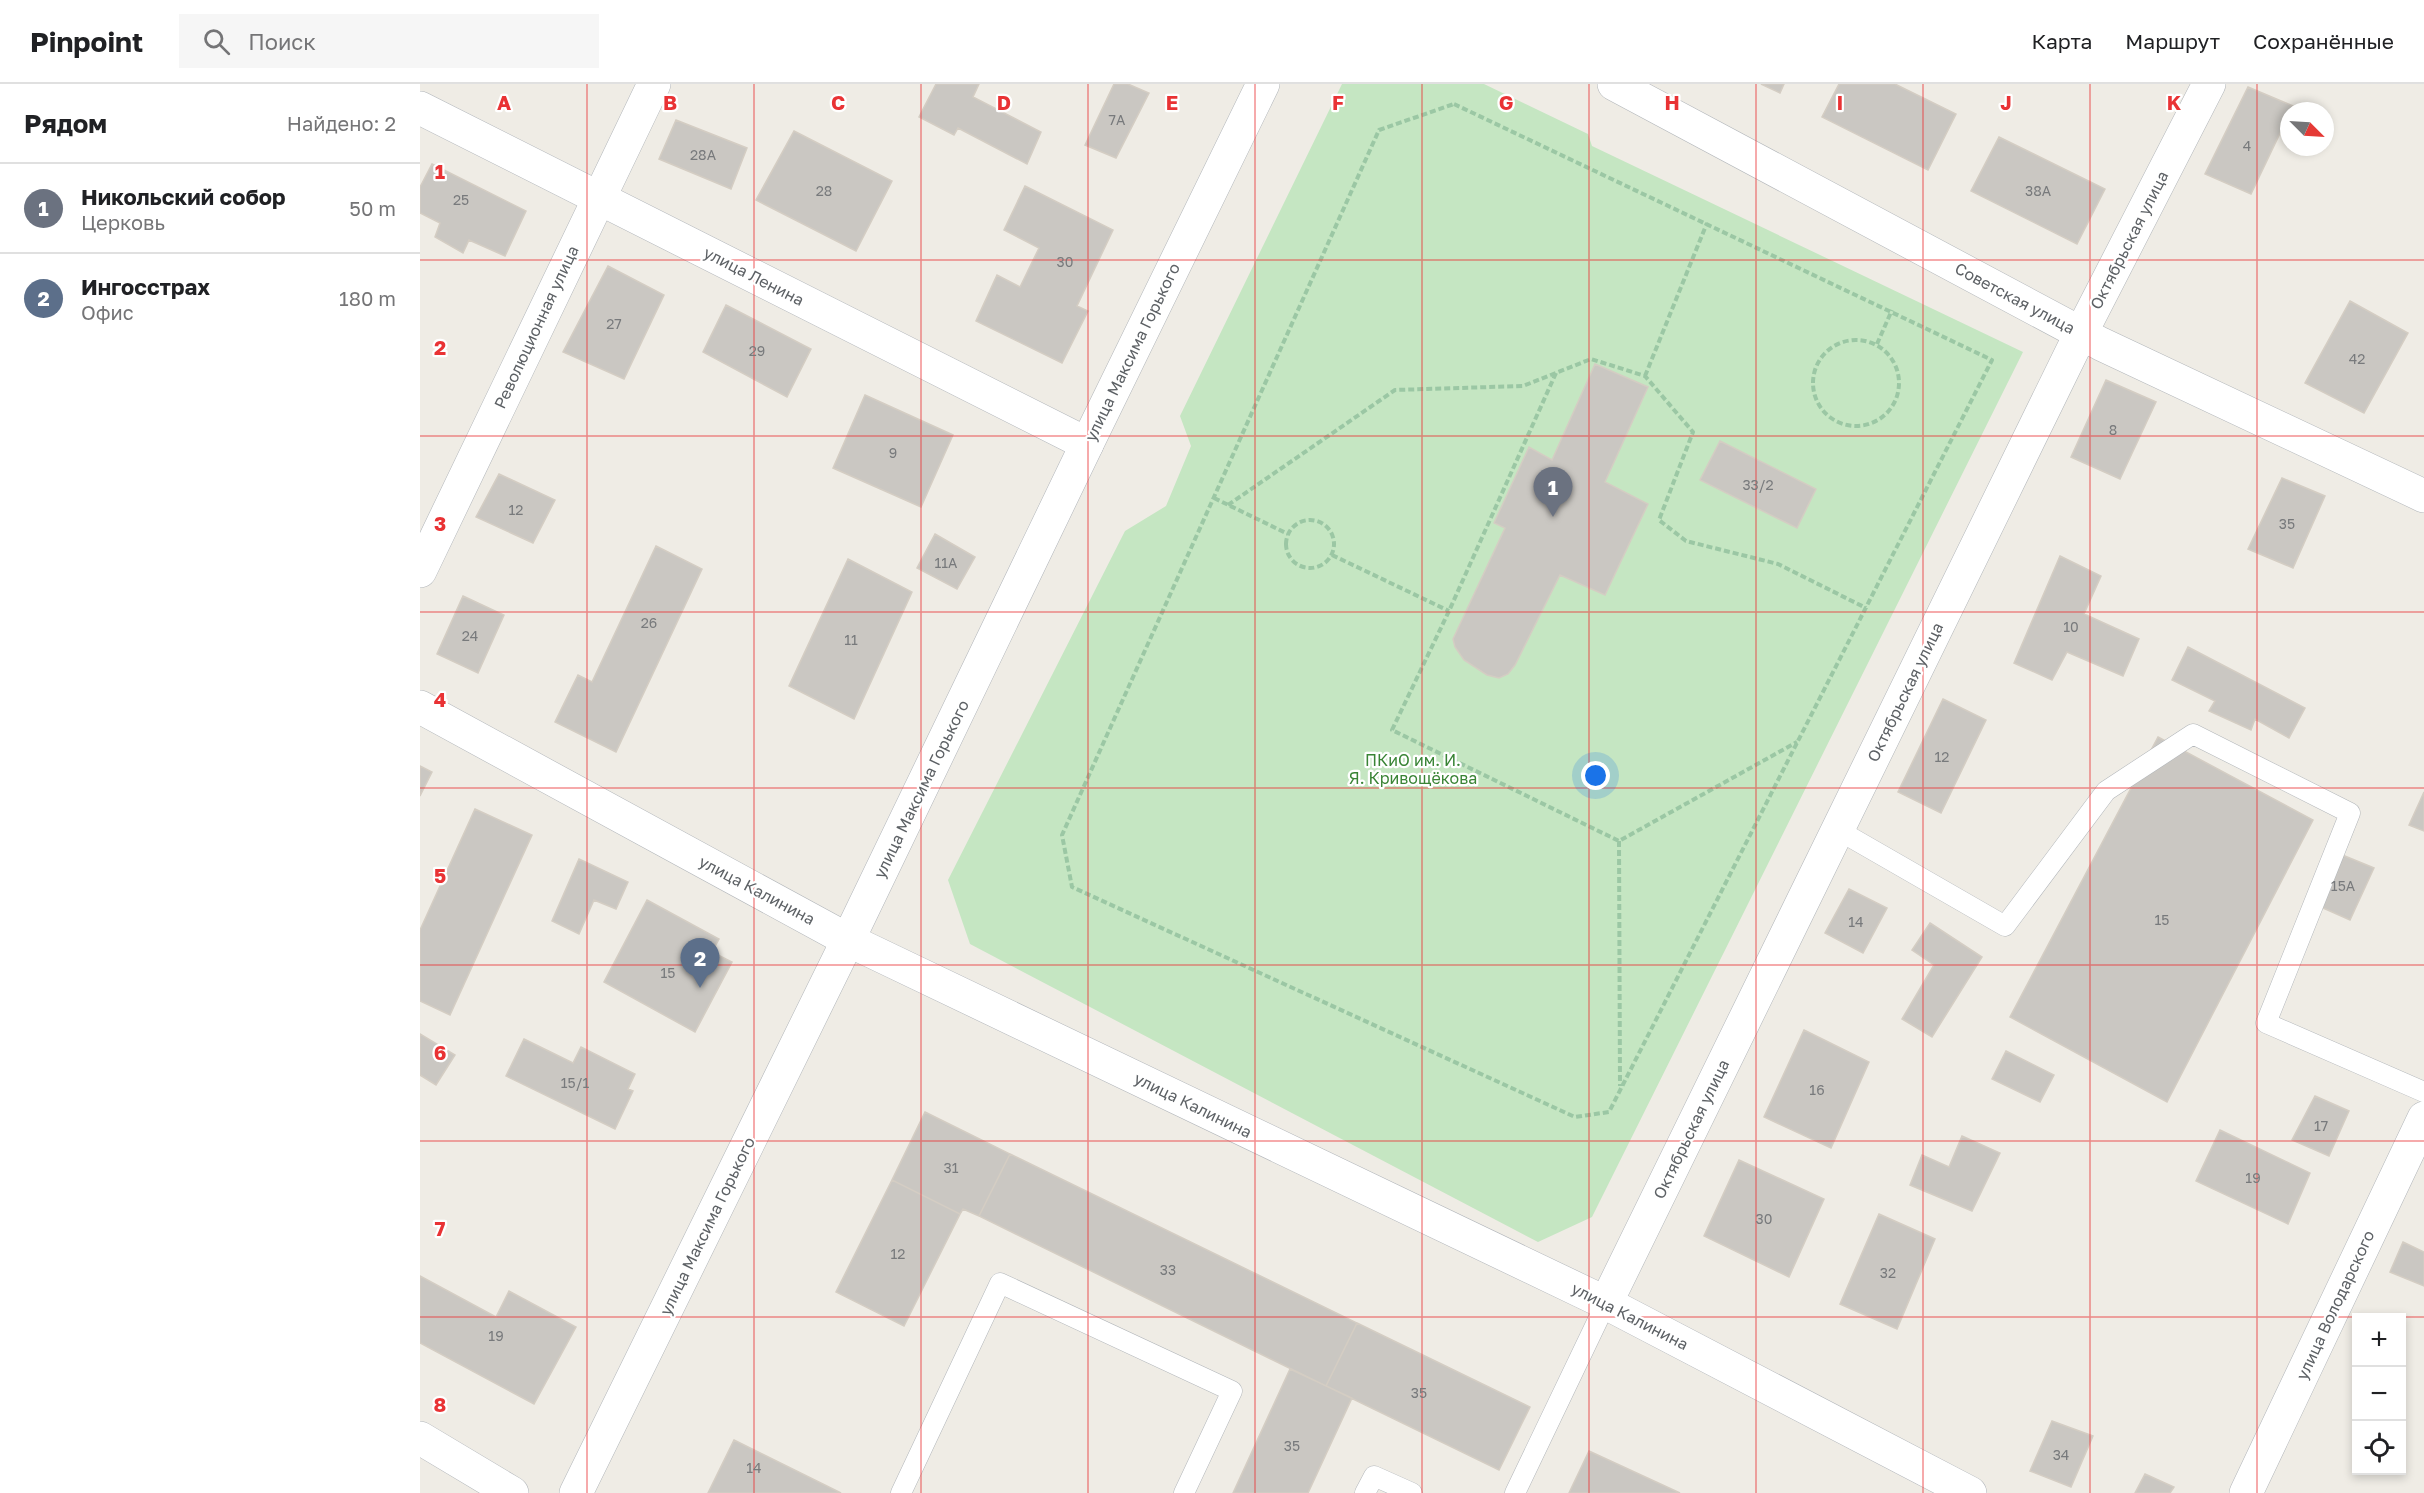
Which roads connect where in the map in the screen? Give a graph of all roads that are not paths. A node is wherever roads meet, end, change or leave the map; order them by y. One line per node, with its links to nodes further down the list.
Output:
1 (654, 84): 6 (street, Революционная улица)
2 (1263, 84): 8 (street, улица Максима Горького)
3 (1614, 84): 7 (street, Советская улица)
4 (2209, 84): 7 (street, Октябрьская улица)
5 (420, 108): 6 (street, улица Ленина)
6 (598, 198): 8 (street, улица Ленина); 10 (street, Революционная улица)
7 (2081, 333): 9 (street, Советская улица); 12 (street, Октябрьская улица)
8 (1087, 444): 13 (street, улица Максима Горького)
9 (2424, 496)
10 (420, 571)
11 (420, 707): 13 (street, улица Калинина)
12 (1838, 830): 14 (lane); 16 (street, Октябрьская улица)
13 (848, 940): 16 (street, улица Калинина); 19 (street, улица Максима Горького)
14 (2424, 1092)
15 (2424, 1118): 26 (street, улица Володарского)
16 (1606, 1303): 24 (lane); 25 (street, улица Калинина)
17 (420, 1438): 18 (street)
18 (512, 1493)
19 (576, 1493)
20 (902, 1493): 21 (lane)
21 (1184, 1493)
22 (1365, 1493): 23 (lane)
23 (1412, 1493)
24 (1515, 1493)
25 (1970, 1493)
26 (2246, 1493)

